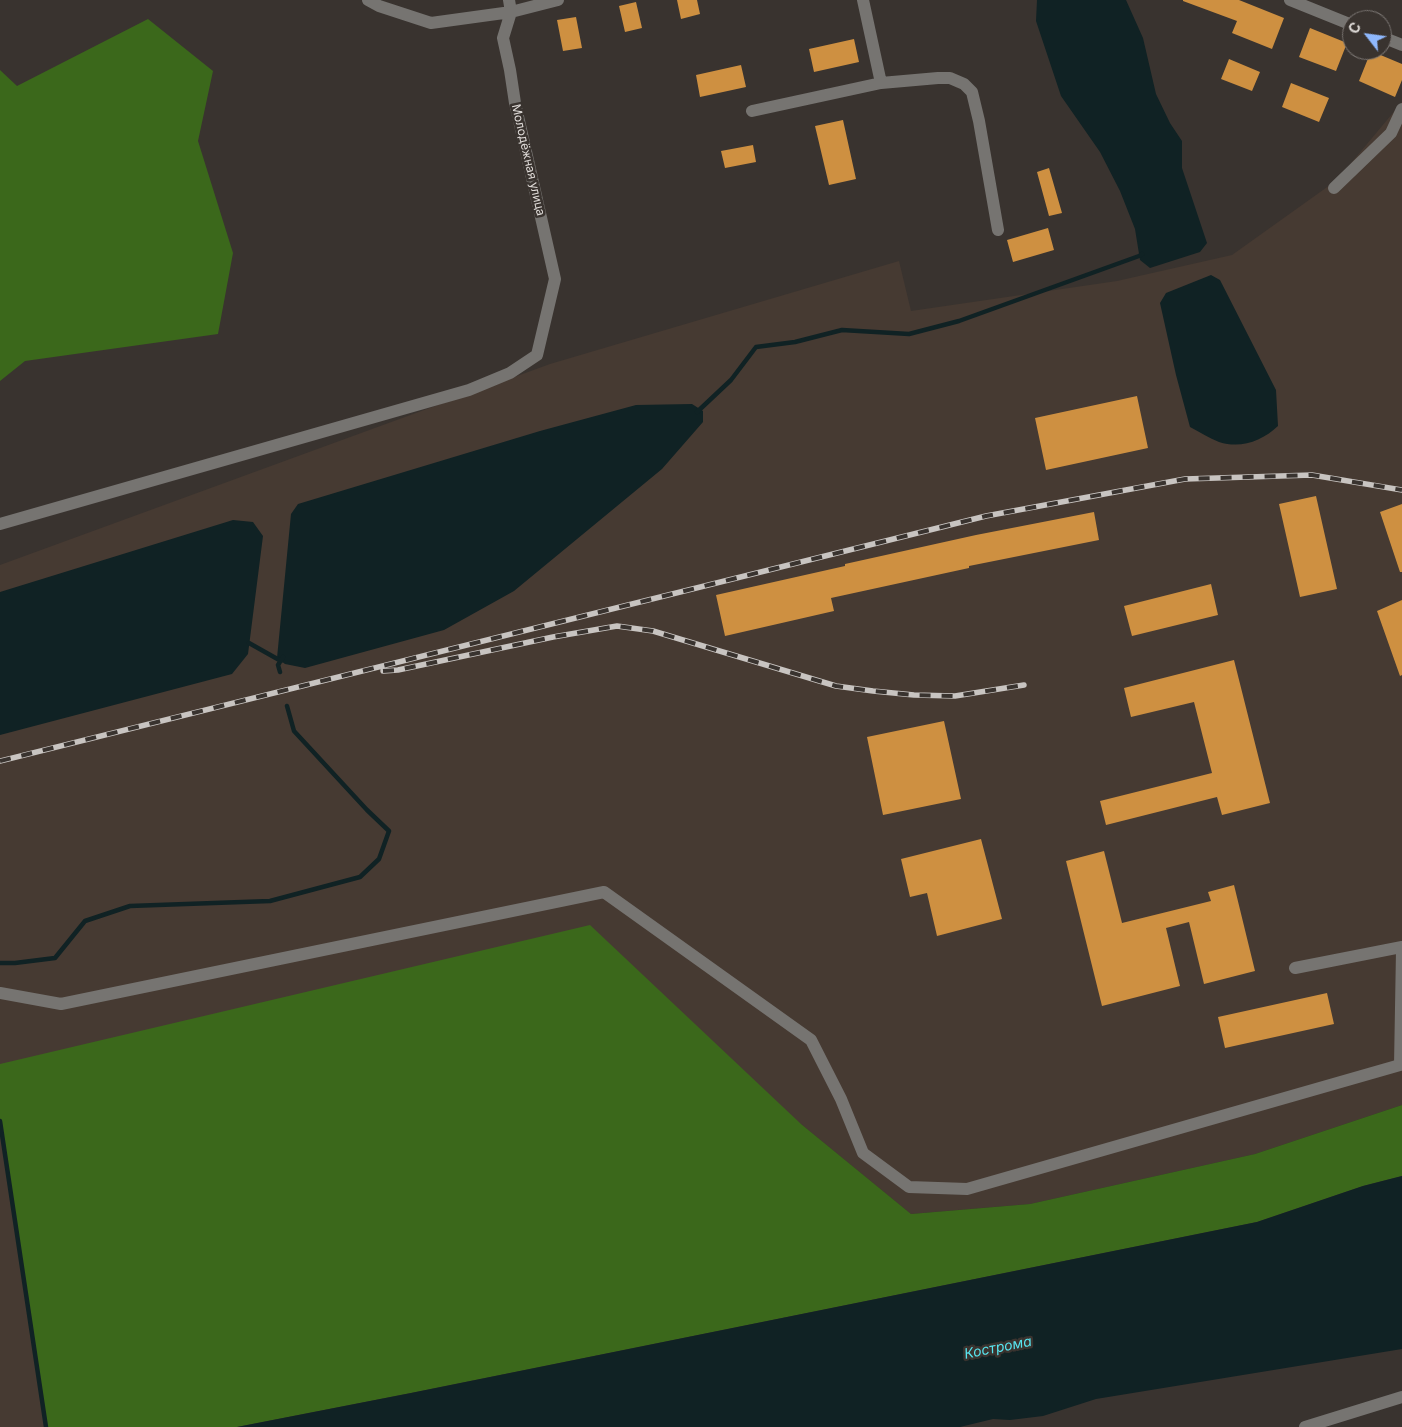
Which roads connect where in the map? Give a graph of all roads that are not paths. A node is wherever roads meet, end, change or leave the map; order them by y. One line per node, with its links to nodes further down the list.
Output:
1 (368, 0): 5 (street)
2 (558, 0): 5 (street)
3 (863, 0): 7 (street)
4 (1290, 0): 6 (street)
5 (510, 6): 12 (street, Молодёжная улица)
6 (1342, 21)
7 (881, 83): 9 (street); 11 (street)
8 (1402, 109): 10 (street)
9 (752, 111)
10 (1334, 188)
11 (998, 230)
12 (0, 524)
13 (1402, 948): 14 (street); 15 (street)
14 (1295, 968)
15 (0, 992)
16 (1402, 1397): 17 (street)
17 (1305, 1427)

